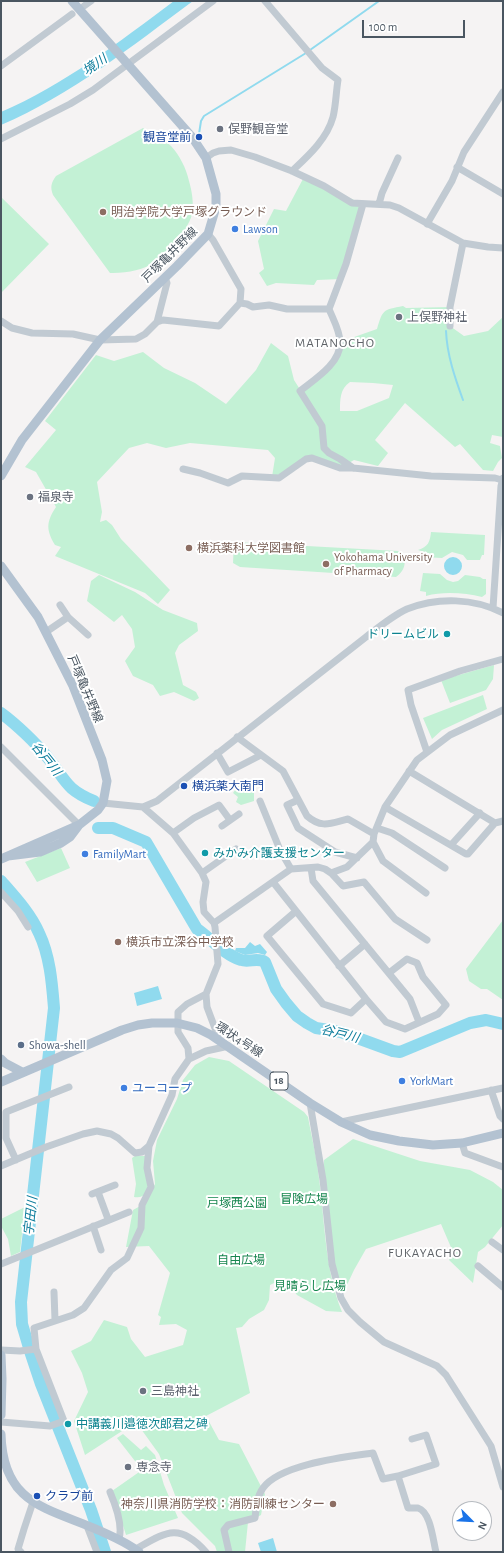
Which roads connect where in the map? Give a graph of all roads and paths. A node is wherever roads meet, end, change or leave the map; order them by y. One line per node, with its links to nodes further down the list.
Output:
1 (72, 1): 7 (main road, 戸塚亀井野線)
2 (91, 1): 5 (street)
3 (213, 1): 7 (street)
4 (266, 1): 14 (street)
5 (84, 6)
6 (72, 14): 8 (street)
7 (127, 64): 10 (street); 11 (main road, 戸塚亀井野線)
8 (1, 66)
9 (503, 92): 13 (street)
10 (1, 139)
11 (206, 158): 14 (street); 19 (main road, 戸塚亀井野線)
12 (398, 158): 17 (street)
13 (457, 167): 15 (street); 18 (street)
14 (292, 171): 16 (street)
15 (503, 194)
16 (363, 204): 17 (street); 24 (street)
17 (379, 204): 18 (street)
18 (427, 224): 20 (street)
19 (208, 234): 22 (main road, 戸塚亀井野線); 23 (street)
20 (463, 243): 21 (street); 27 (street)
21 (503, 248)
22 (165, 278): 26 (street); 28 (main road, 戸塚亀井野線)
23 (240, 304): 24 (street); 26 (street)
24 (329, 309): 30 (street)
25 (1, 320): 28 (street)
26 (157, 322): 28 (street)
27 (450, 326)
28 (100, 340): 31 (main road, 戸塚亀井野線)
29 (183, 468): 30 (street)
30 (353, 468): 32 (street)
31 (1, 476)
32 (503, 479): 35 (street)
33 (1, 566): 38 (main road, 戸塚亀井野線)
34 (60, 605): 37 (street)
35 (493, 608): 36 (street); 42 (street)
36 (503, 613)
37 (68, 617): 38 (street); 39 (street)
38 (46, 632): 50 (main road, 戸塚亀井野線)
39 (88, 635)
40 (503, 660): 44 (street)
41 (503, 710): 44 (street)
42 (238, 737): 45 (street); 46 (street)
43 (1, 747): 57 (street)
44 (427, 752): 47 (street)
45 (217, 753): 46 (street); 51 (street)
46 (261, 755): 48 (street)
47 (409, 771): 52 (street); 54 (street)
48 (298, 800): 59 (street); 65 (street)
49 (260, 801): 68 (street)
50 (103, 803): 51 (street); 57 (main road)
51 (143, 807): 60 (street)
52 (385, 807): 59 (street); 62 (street)
53 (239, 814): 55 (street)
54 (480, 814): 56 (street); 62 (street)
55 (230, 820): 58 (street); 60 (street)
56 (499, 822): 62 (street)
57 (79, 825): 64 (main road)
58 (222, 826)
59 (375, 831): 61 (street); 67 (street)
60 (173, 833): 69 (street)
61 (373, 842): 65 (street); 73 (street)
62 (451, 845)
63 (236, 849): 69 (street)
64 (5, 857)
65 (357, 858): 70 (street)
66 (311, 868): 68 (street); 70 (street); 78 (street)
67 (445, 868)
68 (291, 869): 71 (street)
69 (202, 873): 75 (street)
70 (331, 873): 77 (street)
71 (273, 882): 74 (street); 75 (street)
72 (1, 892): 76 (street)
73 (426, 893)
74 (295, 912): 79 (street); 82 (street)
75 (214, 923): 81 (street)
76 (28, 928)
77 (428, 940)
78 (365, 944): 79 (street); 80 (street)
79 (339, 966): 82 (street)
80 (389, 973): 83 (street); 83 (street)
81 (206, 994): 84 (street); 85 (street)
82 (366, 1000): 83 (street)
83 (419, 1022)
84 (177, 1023): 85 (main road, 環状4号線 / 18); 88 (street); 89 (main road, 環状4号線 / 18)
85 (219, 1039): 86 (main road, 環状4号線 / 18)
86 (229, 1046): 88 (street); 94 (main road, 環状4号線 / 18)
87 (1, 1059): 89 (main road)
88 (190, 1059): 99 (street)
89 (22, 1072): 90 (main road, 環状4号線 / 18)
90 (1, 1082)
91 (69, 1087): 100 (street)
92 (503, 1088): 93 (street)
93 (491, 1090): 95 (street); 96 (street)
94 (310, 1103): 96 (main road, 環状4号線 / 18); 125 (street)
95 (503, 1119)
96 (341, 1122): 98 (main road, 環状4号線 / 18)
97 (503, 1133): 98 (main road, 環状4号線 / 18)
98 (462, 1143): 102 (street)
99 (149, 1146): 100 (street); 114 (street)
100 (16, 1160): 101 (street)
101 (1, 1166)
102 (503, 1167)
103 (115, 1185): 105 (street)
104 (129, 1212): 105 (street)
105 (108, 1220): 106 (street)
106 (93, 1226): 108 (street); 110 (street)
107 (492, 1242): 109 (street)
108 (101, 1250)
109 (503, 1250)
110 (1, 1264)
111 (478, 1266): 112 (street)
112 (503, 1287)
113 (54, 1292): 114 (street)
114 (55, 1320): 115 (street)
115 (35, 1349): 116 (street); 120 (street)
116 (1, 1350)
117 (1, 1355): 118 (main road)
118 (2, 1379): 119 (main road)
119 (1, 1415)
120 (1, 1422)
121 (1, 1434): 123 (main road)
122 (412, 1439): 124 (street)
123 (3, 1467): 127 (main road)
124 (398, 1476): 134 (street); 135 (street)
125 (503, 1487)
126 (110, 1492): 129 (street)
127 (33, 1502): 128 (main road); 131 (street)
128 (89, 1527): 129 (main road); 132 (street)
129 (118, 1539): 130 (main road)
130 (137, 1551): 133 (street)
131 (21, 1552)
132 (97, 1552)
133 (206, 1552)
134 (229, 1552)
135 (436, 1552)

